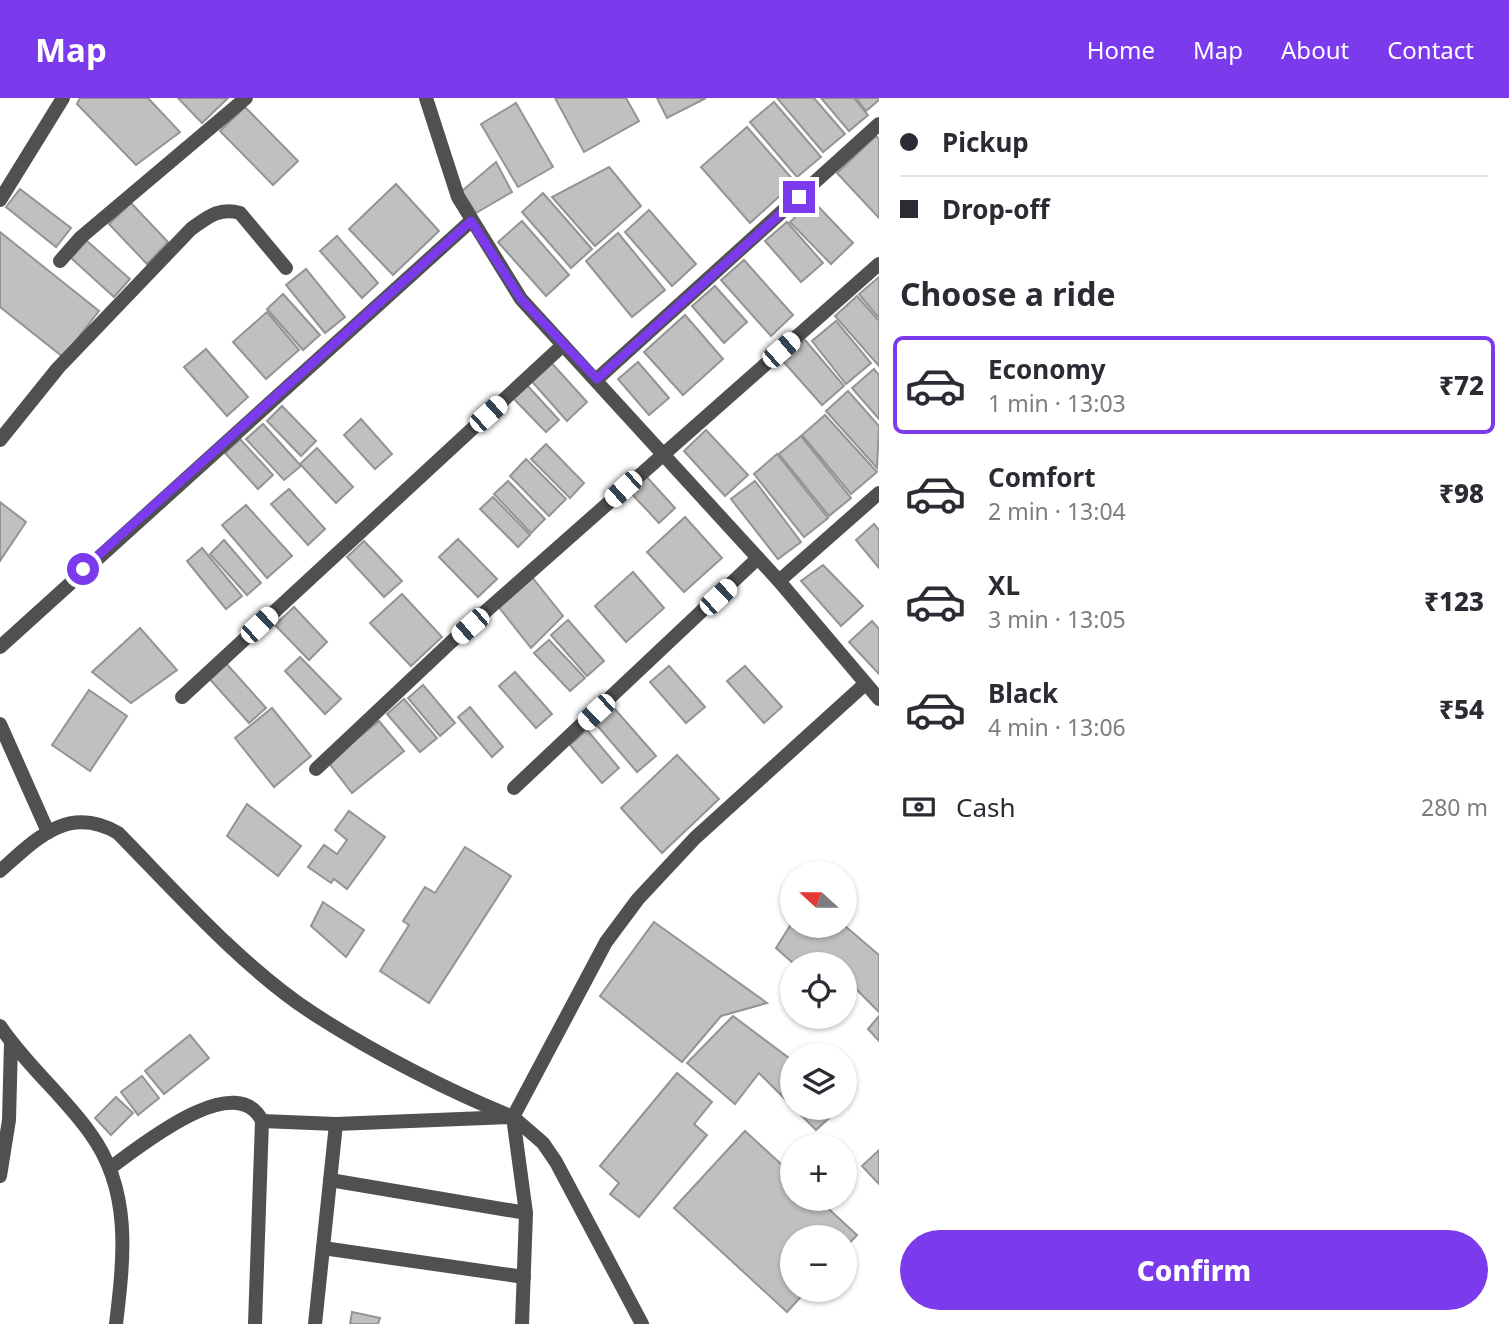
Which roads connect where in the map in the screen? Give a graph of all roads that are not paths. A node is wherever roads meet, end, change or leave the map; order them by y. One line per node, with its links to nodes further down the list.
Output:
1 (63, 98): 5 (street)
2 (246, 98): 7 (street)
3 (426, 98): 6 (street)
4 (879, 124): 11 (street)
5 (0, 200)
6 (471, 221): 10 (street); 17 (street)
7 (60, 261)
8 (879, 264): 13 (street)
9 (286, 268): 12 (street)
10 (563, 345): 11 (street); 19 (street)
11 (597, 379): 13 (street)
12 (0, 440)
13 (663, 454): 15 (street); 22 (street)
14 (879, 493): 16 (street)
15 (758, 558): 16 (street); 23 (street)
16 (779, 581): 18 (street)
17 (0, 647)
18 (865, 684): 20 (street); 28 (street)
19 (182, 696)
20 (879, 699)
21 (0, 724): 24 (street)
22 (316, 769)
23 (514, 788)
24 (48, 832): 25 (street); 28 (street)
25 (0, 871)
26 (0, 1026): 27 (street)
27 (11, 1043): 31 (street); 32 (street)
28 (513, 1117): 30 (street); 34 (street); 41 (street)
29 (262, 1121): 30 (street); 31 (street); 38 (street)
30 (336, 1124): 33 (street)
31 (110, 1168): 37 (street)
32 (0, 1176)
33 (330, 1180): 34 (street); 35 (street)
34 (526, 1213): 36 (street)
35 (323, 1248): 36 (street); 39 (street)
36 (524, 1277): 40 (street)
37 (116, 1324)
38 (255, 1324)
39 (315, 1324)
40 (522, 1324)
41 (642, 1324)

